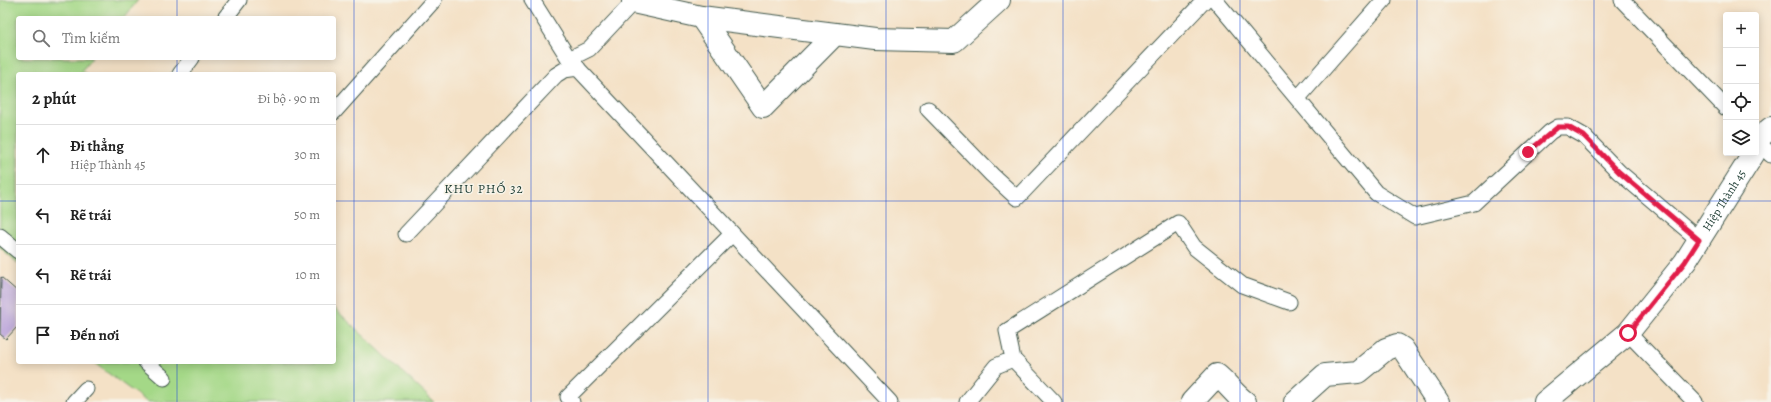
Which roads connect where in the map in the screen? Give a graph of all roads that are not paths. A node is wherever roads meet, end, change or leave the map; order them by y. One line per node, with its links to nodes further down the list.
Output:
1 (239, 0): 10 (lane)
2 (434, 0): 19 (lane)
3 (532, 0): 14 (lane)
4 (999, 0): 12 (street)
5 (1205, 0): 18 (lane)
6 (1215, 0): 16 (lane)
7 (1384, 0): 16 (lane)
8 (1622, 0): 17 (lane)
9 (634, 1): 11 (street); 14 (lane)
10 (226, 16)
11 (701, 17): 12 (street); 12 (street)
12 (835, 34)
13 (190, 60): 15 (lane)
14 (573, 63): 25 (lane); 26 (lane)
15 (182, 72)
16 (1298, 98): 28 (lane)
17 (1723, 105)
18 (928, 109)
19 (336, 110)
20 (1771, 128): 21 (street)
21 (1759, 138)
22 (1759, 144): 23 (lane)
23 (1771, 155)
24 (1752, 156): 28 (street, Hiệp Thành 45)
25 (406, 234)
26 (732, 234): 36 (lane); 38 (lane)
27 (0, 236): 29 (lane)
28 (1699, 240): 31 (street, Hiệp Thành 45)
29 (16, 249)
30 (1289, 302): 32 (lane)
31 (1628, 333): 45 (street, Hiệp Thành 45); 46 (lane)
32 (1013, 359): 39 (lane); 40 (lane)
33 (148, 364): 34 (lane)
34 (164, 378)
35 (86, 390): 37 (lane)
36 (566, 400)
37 (74, 402)
38 (890, 402)
39 (967, 402)
40 (1054, 402)
41 (1192, 402): 42 (street)
42 (1246, 402)
43 (1295, 402): 44 (street)
44 (1438, 402)
45 (1545, 402)
46 (1695, 402)

